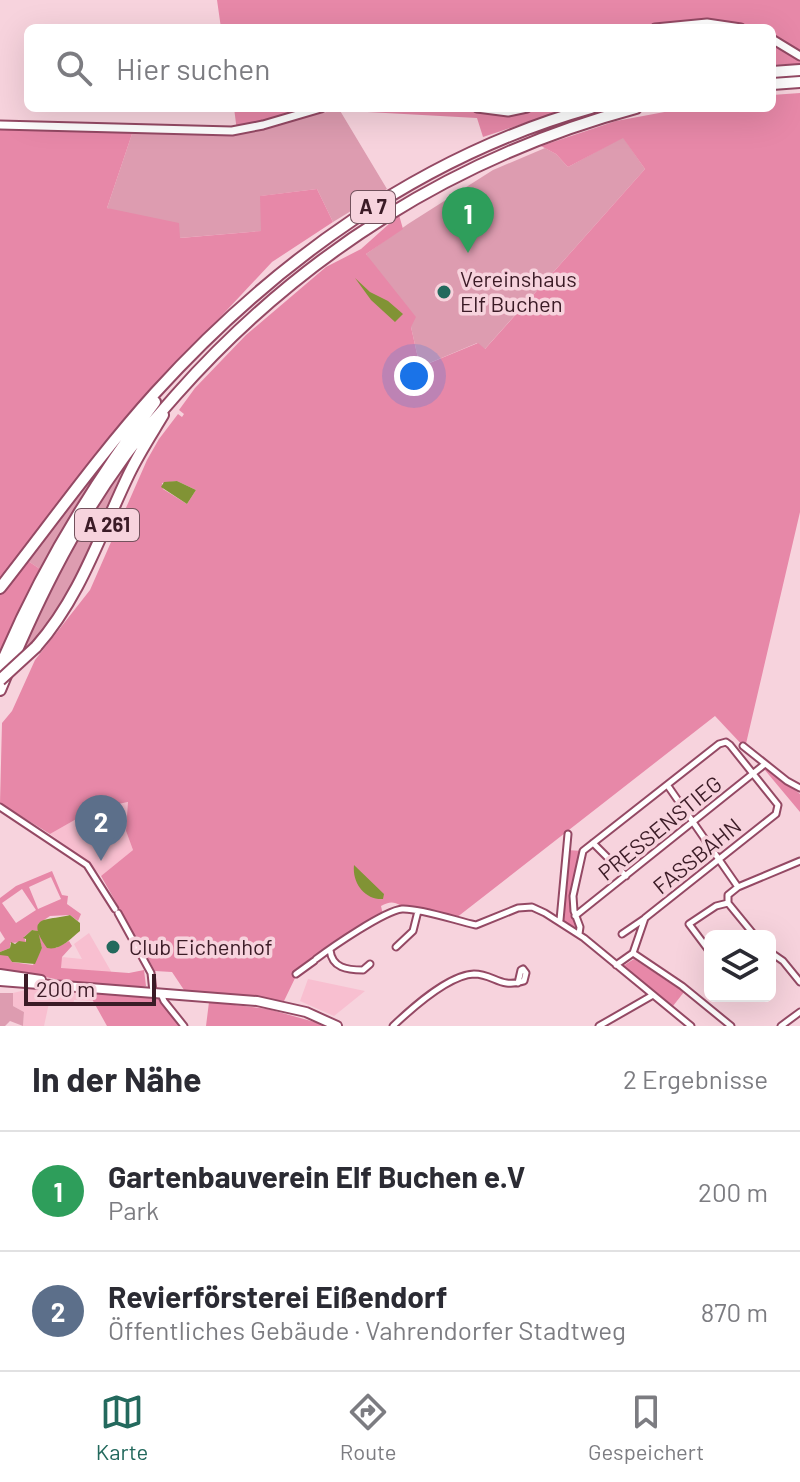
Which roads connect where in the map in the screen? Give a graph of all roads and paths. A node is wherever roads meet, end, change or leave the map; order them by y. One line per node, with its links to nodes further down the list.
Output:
1 (776, 41): 2 (main road)
2 (800, 55)
3 (800, 70): 4 (highway)
4 (776, 72)
5 (800, 82): 6 (highway)
6 (776, 84)
7 (307, 112): 10 (main road)
8 (580, 112): 11 (highway, A 7)
9 (622, 112): 12 (highway, A 7)
10 (0, 125)
11 (189, 360): 13 (highway, A 261); 14 (highway, A 7)
12 (173, 399): 15 (highway, A 261, bridge); 16 (highway, A 7)
13 (0, 588)
14 (0, 667)
15 (0, 680)
16 (0, 690)
17 (743, 746): 18 (street)
18 (765, 764): 19 (street, PRESSENSTIEG); 21 (street)
19 (754, 774): 20 (street); 23 (street, PRESSENSTIEG); 26 (street, FASSBAHN)
20 (668, 786): 23 (street); 25 (street)
21 (800, 788)
22 (0, 807): 51 (street)
23 (692, 823): 26 (street); 28 (street, PRESSENSTIEG)
24 (568, 834): 34 (street)
25 (593, 843): 28 (street); 32 (street)
26 (718, 860): 29 (street); 33 (street, FASSBAHN)
27 (800, 861): 29 (street)
28 (626, 876): 32 (street, PRESSENSTIEG)
29 (738, 887): 30 (street)
30 (728, 903): 35 (street); 38 (street)
31 (418, 911): 34 (street); 39 (street); 40 (street)
32 (575, 916): 36 (street)
33 (645, 918): 37 (street); 41 (street, FASSBAHN)
34 (560, 920): 36 (street)
35 (750, 930)
36 (579, 934): 44 (street)
37 (622, 934)
38 (704, 944)
39 (396, 947)
40 (330, 949): 43 (street); 46 (street)
41 (633, 953): 44 (street); 59 (street)
42 (776, 956): 48 (street)
43 (370, 964)
44 (616, 965): 52 (street)
45 (0, 974): 50 (main road)
46 (296, 974)
47 (0, 981): 50 (main road)
48 (800, 982)
49 (518, 983): 56 (street)
50 (81, 988): 51 (main road)
51 (157, 993): 54 (street); 55 (main road)
52 (653, 995): 57 (street); 58 (street)
53 (800, 1012): 60 (street)
54 (184, 1026)
55 (337, 1026)
56 (393, 1026)
57 (599, 1026)
58 (691, 1026)
59 (731, 1026)
60 (781, 1026)

